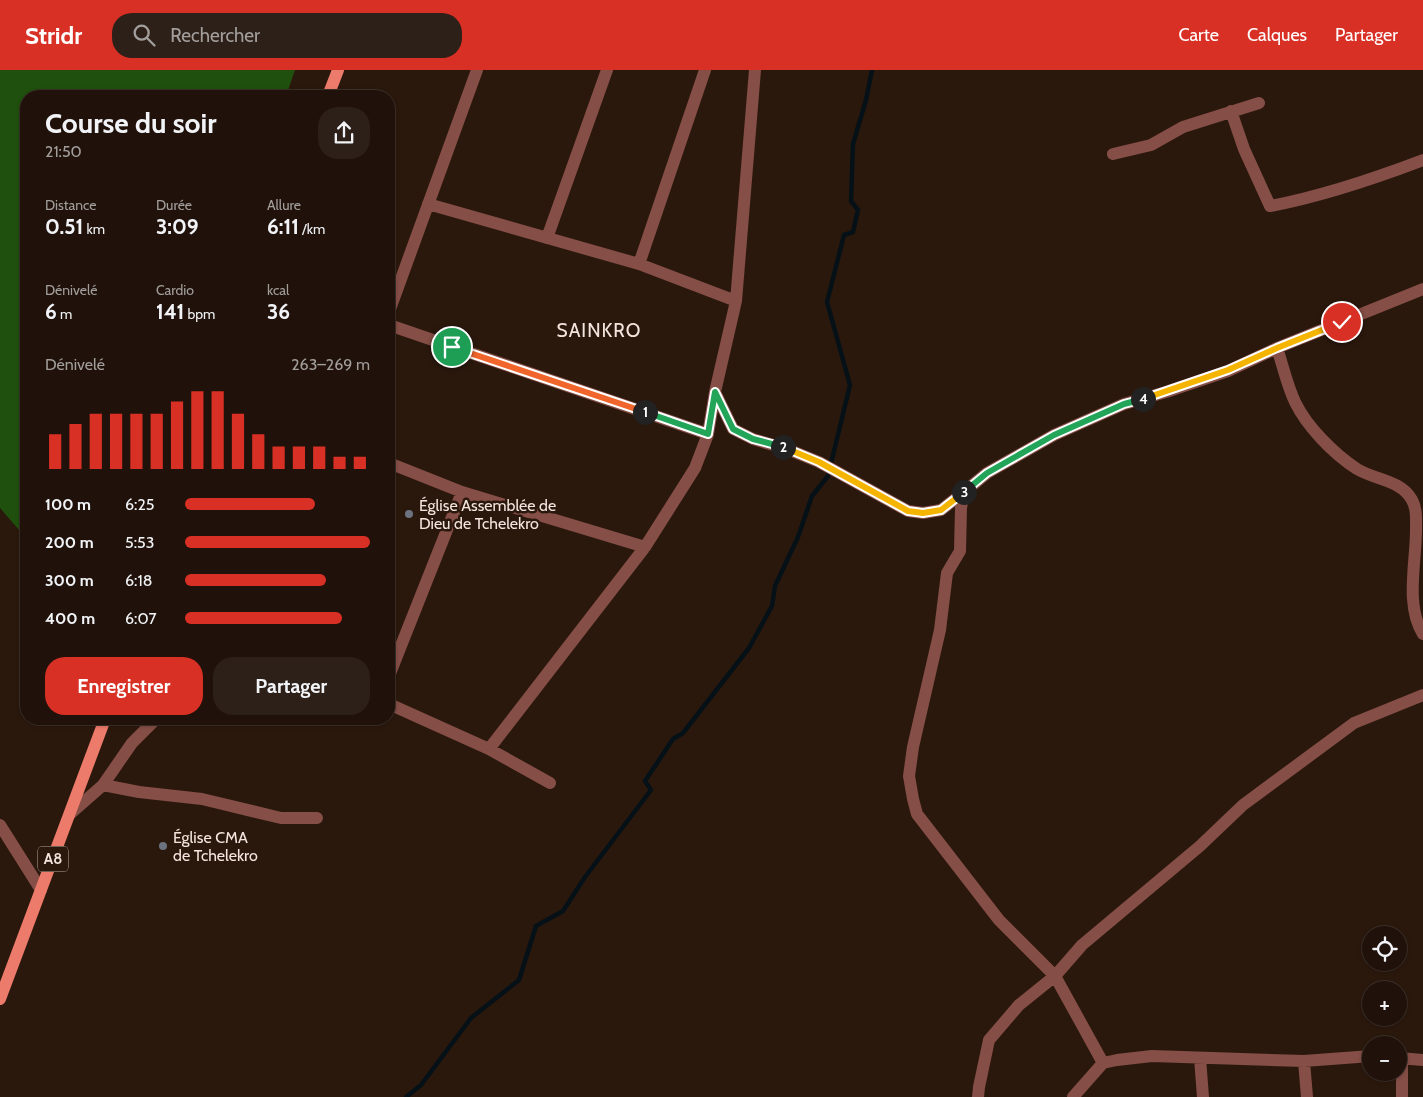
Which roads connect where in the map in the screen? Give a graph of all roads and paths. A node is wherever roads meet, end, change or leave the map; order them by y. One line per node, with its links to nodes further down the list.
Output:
1 (338, 70): 6 (main road)
2 (477, 70): 11 (street)
3 (607, 70): 12 (street)
4 (705, 70): 13 (street)
5 (754, 70): 16 (street)
6 (330, 90)
7 (1259, 103): 8 (street)
8 (1231, 112): 9 (street); 10 (street)
9 (1113, 154)
10 (1423, 160)
11 (428, 204): 12 (street); 15 (street)
12 (547, 238): 13 (street)
13 (639, 264): 16 (street)
14 (1423, 289): 18 (street)
15 (395, 295)
16 (736, 301): 19 (street)
17 (395, 327): 20 (street)
18 (1277, 348): 23 (street); 25 (street)
19 (715, 392): 20 (street); 23 (street)
20 (708, 434): 24 (street)
21 (395, 464): 22 (street)
22 (462, 492): 24 (street); 26 (street)
23 (964, 492): 38 (street)
24 (644, 547): 31 (street)
25 (1423, 634)
26 (395, 661)
27 (1423, 695): 38 (street)
28 (395, 707): 31 (street)
29 (103, 725): 34 (main road, A8)
30 (150, 725): 33 (street)
31 (489, 749): 32 (street)
32 (550, 783)
33 (104, 786): 34 (street); 35 (street)
34 (70, 814): 37 (main road, A8)
35 (317, 818)
36 (0, 825): 37 (street)
37 (41, 890): 39 (main road, A8)
38 (1055, 976): 46 (street); 48 (street)
39 (3, 981): 40 (main road, A8)
40 (0, 999)
41 (1362, 1057): 45 (street)
42 (1200, 1058): 45 (street); 46 (street); 50 (street)
43 (1407, 1059): 44 (street)
44 (1423, 1060)
45 (1304, 1061): 51 (street)
46 (1103, 1063): 49 (street)
47 (1401, 1081): 52 (street)
48 (978, 1097)
49 (1073, 1097)
50 (1203, 1097)
51 (1307, 1097)
52 (1402, 1097)

